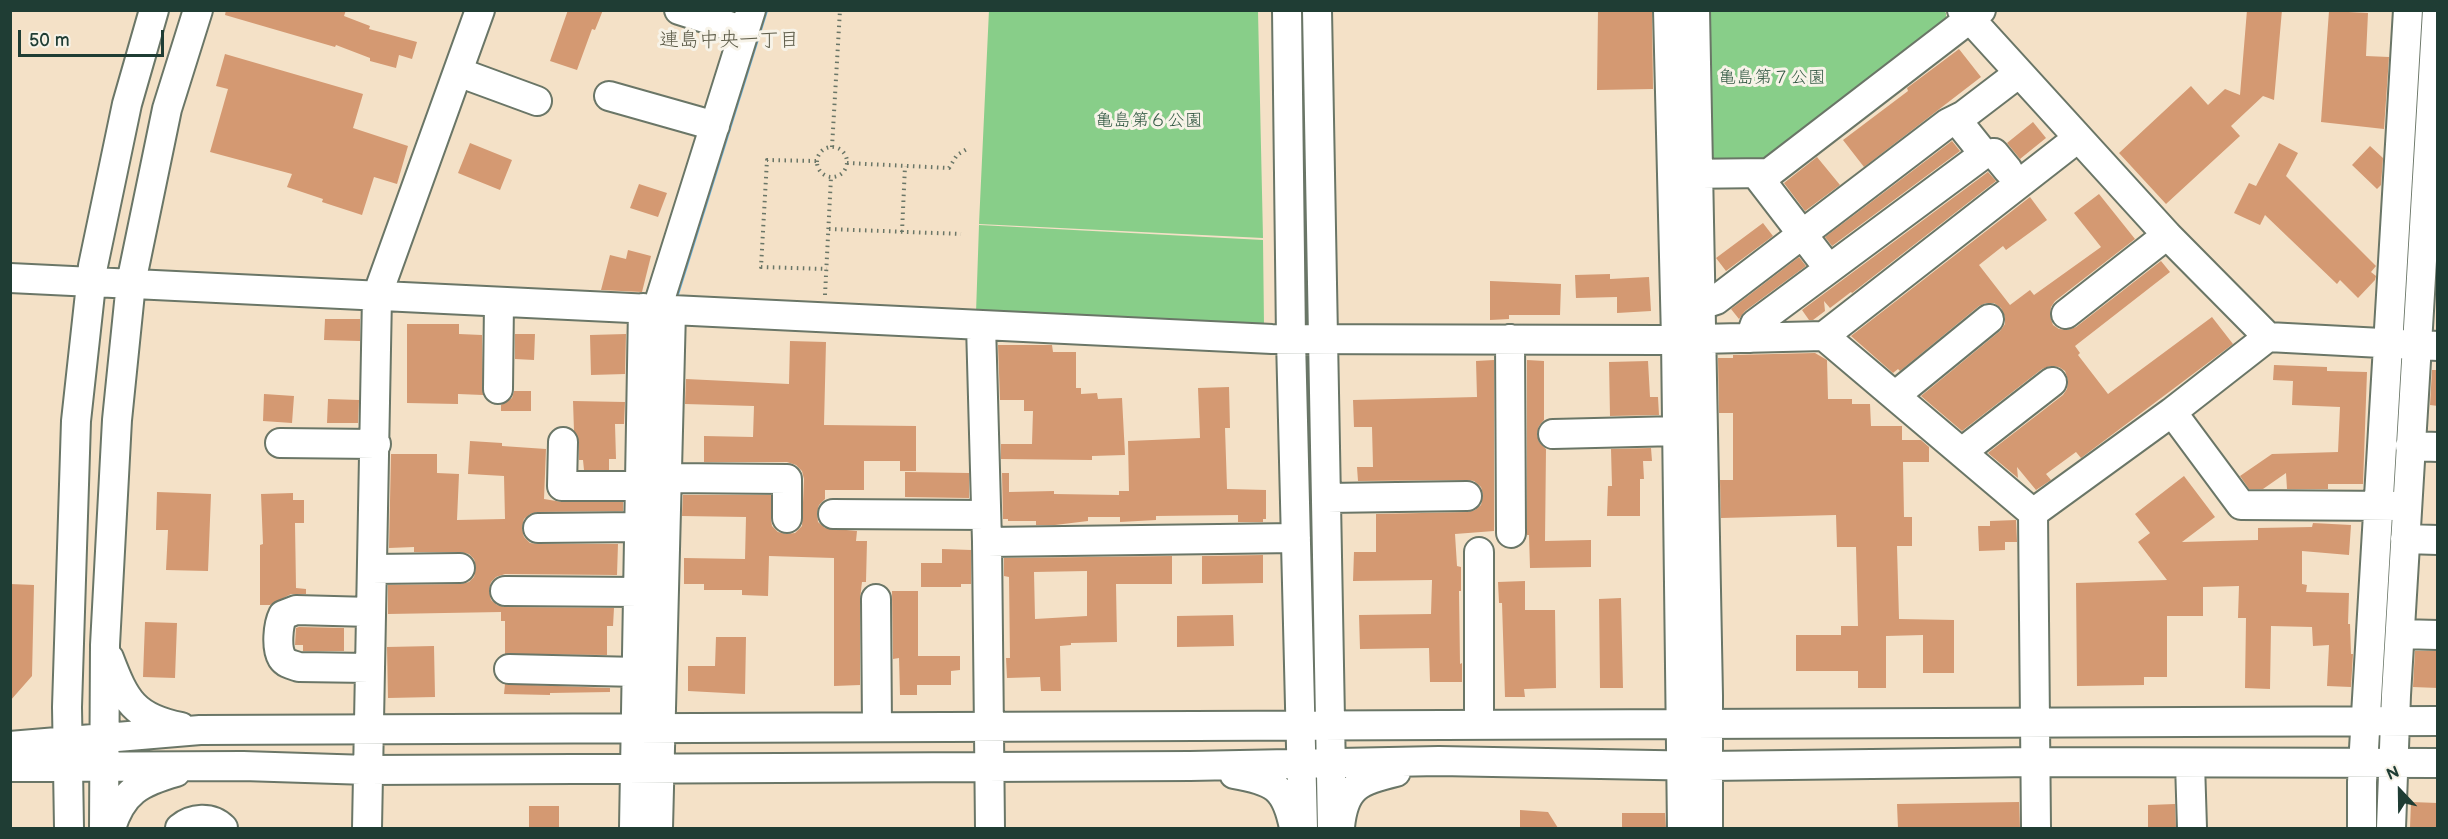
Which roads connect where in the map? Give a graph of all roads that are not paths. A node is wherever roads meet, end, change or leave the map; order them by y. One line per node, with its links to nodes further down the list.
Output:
1 (154, 10): 31 (street)
2 (198, 10): 32 (street)
3 (480, 10): 14 (street)
4 (679, 10): 12 (street)
5 (1287, 10): 43 (street)
6 (1317, 10): 46 (street)
7 (1668, 10): 24 (street)
8 (1695, 10): 24 (street)
9 (2408, 10): 21 (street)
10 (2437, 10): 13 (street)
11 (1971, 13): 15 (street); 25 (street)
12 (748, 21): 19 (street)
13 (2436, 65): 21 (street)
14 (458, 72): 17 (street); 33 (street)
15 (2019, 73): 18 (street); 20 (street)
16 (609, 96): 19 (street)
17 (537, 101)
18 (1956, 119): 22 (street); 26 (street)
19 (715, 126): 36 (street)
20 (2078, 138): 27 (street); 40 (street)
21 (2421, 146): 28 (street); 47 (street)
22 (1983, 154): 23 (street); 29 (street)
23 (2008, 170)
24 (1684, 174): 25 (street); 35 (street); 45 (street)
25 (1756, 174): 26 (street)
26 (1802, 235): 29 (street); 35 (street)
27 (2167, 235): 37 (street); 41 (street)
28 (2430, 248): 47 (street)
29 (1829, 269): 42 (street)
30 (10, 278): 31 (street)
31 (92, 282): 32 (street); 106 (street)
32 (131, 283): 33 (street); 85 (street)
33 (377, 296): 34 (street); 56 (street)
34 (499, 302): 36 (street); 49 (street)
35 (1701, 305): 45 (street)
36 (657, 309): 39 (street); 59 (street); 60 (street)
37 (2066, 314)
38 (1989, 319): 50 (street)
39 (981, 325): 43 (street); 69 (street)
40 (1824, 336): 42 (street); 50 (street)
41 (2268, 337): 47 (street); 51 (street)
42 (1750, 338): 45 (street)
43 (1291, 339): 46 (street); 71 (street)
44 (1510, 339): 45 (street); 46 (street); 70 (street)
45 (1689, 339): 52 (street); 95 (street)
46 (1324, 340): 62 (street)
47 (2409, 345): 57 (street); 63 (street)
48 (2052, 382): 58 (street)
49 (498, 389)
50 (1896, 395): 58 (street)
51 (2172, 412): 63 (street); 64 (street)
52 (1678, 431): 53 (street); 95 (street)
53 (1553, 434)
54 (562, 442): 60 (street)
55 (280, 443): 56 (street)
56 (375, 444): 76 (street)
57 (2424, 447): 63 (street)
58 (1962, 452): 64 (street)
59 (668, 478): 66 (street); 100 (street)
60 (640, 486): 67 (street)
61 (1467, 496): 62 (street)
62 (1327, 498): 81 (street)
63 (2393, 506): 72 (street); 89 (street)
64 (2033, 513): 92 (street)
65 (833, 514): 69 (street)
66 (788, 518)
67 (640, 527): 68 (street); 78 (street)
68 (538, 528)
69 (986, 528): 71 (street); 99 (street)
70 (1511, 533)
71 (1296, 538): 82 (street)
72 (2405, 539): 73 (street); 83 (street)
73 (2438, 540)
74 (1479, 552): 94 (street)
75 (460, 568): 76 (street)
76 (372, 569): 80 (street)
77 (505, 591): 78 (street)
78 (639, 592): 88 (street)
79 (876, 599): 101 (street)
80 (371, 612): 86 (street); 86 (street)
81 (1328, 633): 93 (street); 98 (street)
82 (1298, 634): 96 (street); 97 (street)
83 (2400, 634): 84 (street); 90 (street)
84 (2438, 635)
85 (105, 645): 103 (street); 104 (street)
86 (369, 668): 102 (street)
87 (509, 669): 88 (street)
88 (638, 672): 100 (street)
89 (2366, 721): 90 (street); 92 (street); 109 (street)
90 (2395, 721): 91 (street); 112 (street)
91 (2438, 721)
92 (2035, 723): 95 (street); 108 (street)
93 (1435, 724): 94 (street); 98 (street)
94 (1479, 724): 95 (street)
95 (1694, 724): 118 (street)
96 (1189, 725): 97 (street); 99 (street)
97 (1300, 725): 98 (street); 114 (street)
98 (1330, 725): 110 (street)
99 (988, 726): 101 (street); 116 (street)
100 (648, 727): 101 (street); 102 (street); 121 (street)
101 (877, 727)
102 (368, 729): 103 (street); 122 (street)
103 (200, 730): 104 (street)
104 (104, 738): 106 (street); 120 (street)
105 (10, 746): 106 (street)
106 (68, 754): 119 (street); 120 (street); 123 (street)
107 (1439, 761): 110 (street); 118 (street); 135 (street)
108 (2035, 762): 111 (street); 118 (street); 138 (street)
109 (2363, 762): 111 (street); 112 (street); 140 (street)
110 (1331, 763): 114 (street); 134 (street)
111 (2190, 763): 139 (street)
112 (2393, 763): 113 (street); 141 (street)
113 (2438, 763)
114 (1302, 764): 117 (street); 133 (street)
115 (198, 766): 120 (street); 122 (street); 125 (street)
116 (989, 766): 117 (street); 121 (street); 131 (street)
117 (1190, 766): 132 (street)
118 (1695, 766): 136 (street); 137 (street)
119 (10, 767)
120 (104, 767): 124 (street)
121 (647, 769): 122 (street); 129 (street); 130 (street)
122 (368, 770): 128 (street)
123 (69, 828)
124 (104, 828)
125 (111, 828)
126 (180, 828): 127 (street)
127 (223, 828)
128 (367, 828)
129 (634, 828)
130 (658, 828)
131 (990, 828)
132 (1294, 828)
133 (1303, 828)
134 (1332, 828)
135 (1340, 828)
136 (1682, 828)
137 (1708, 828)
138 (2036, 828)
139 (2192, 828)
140 (2362, 828)
141 (2391, 828)

